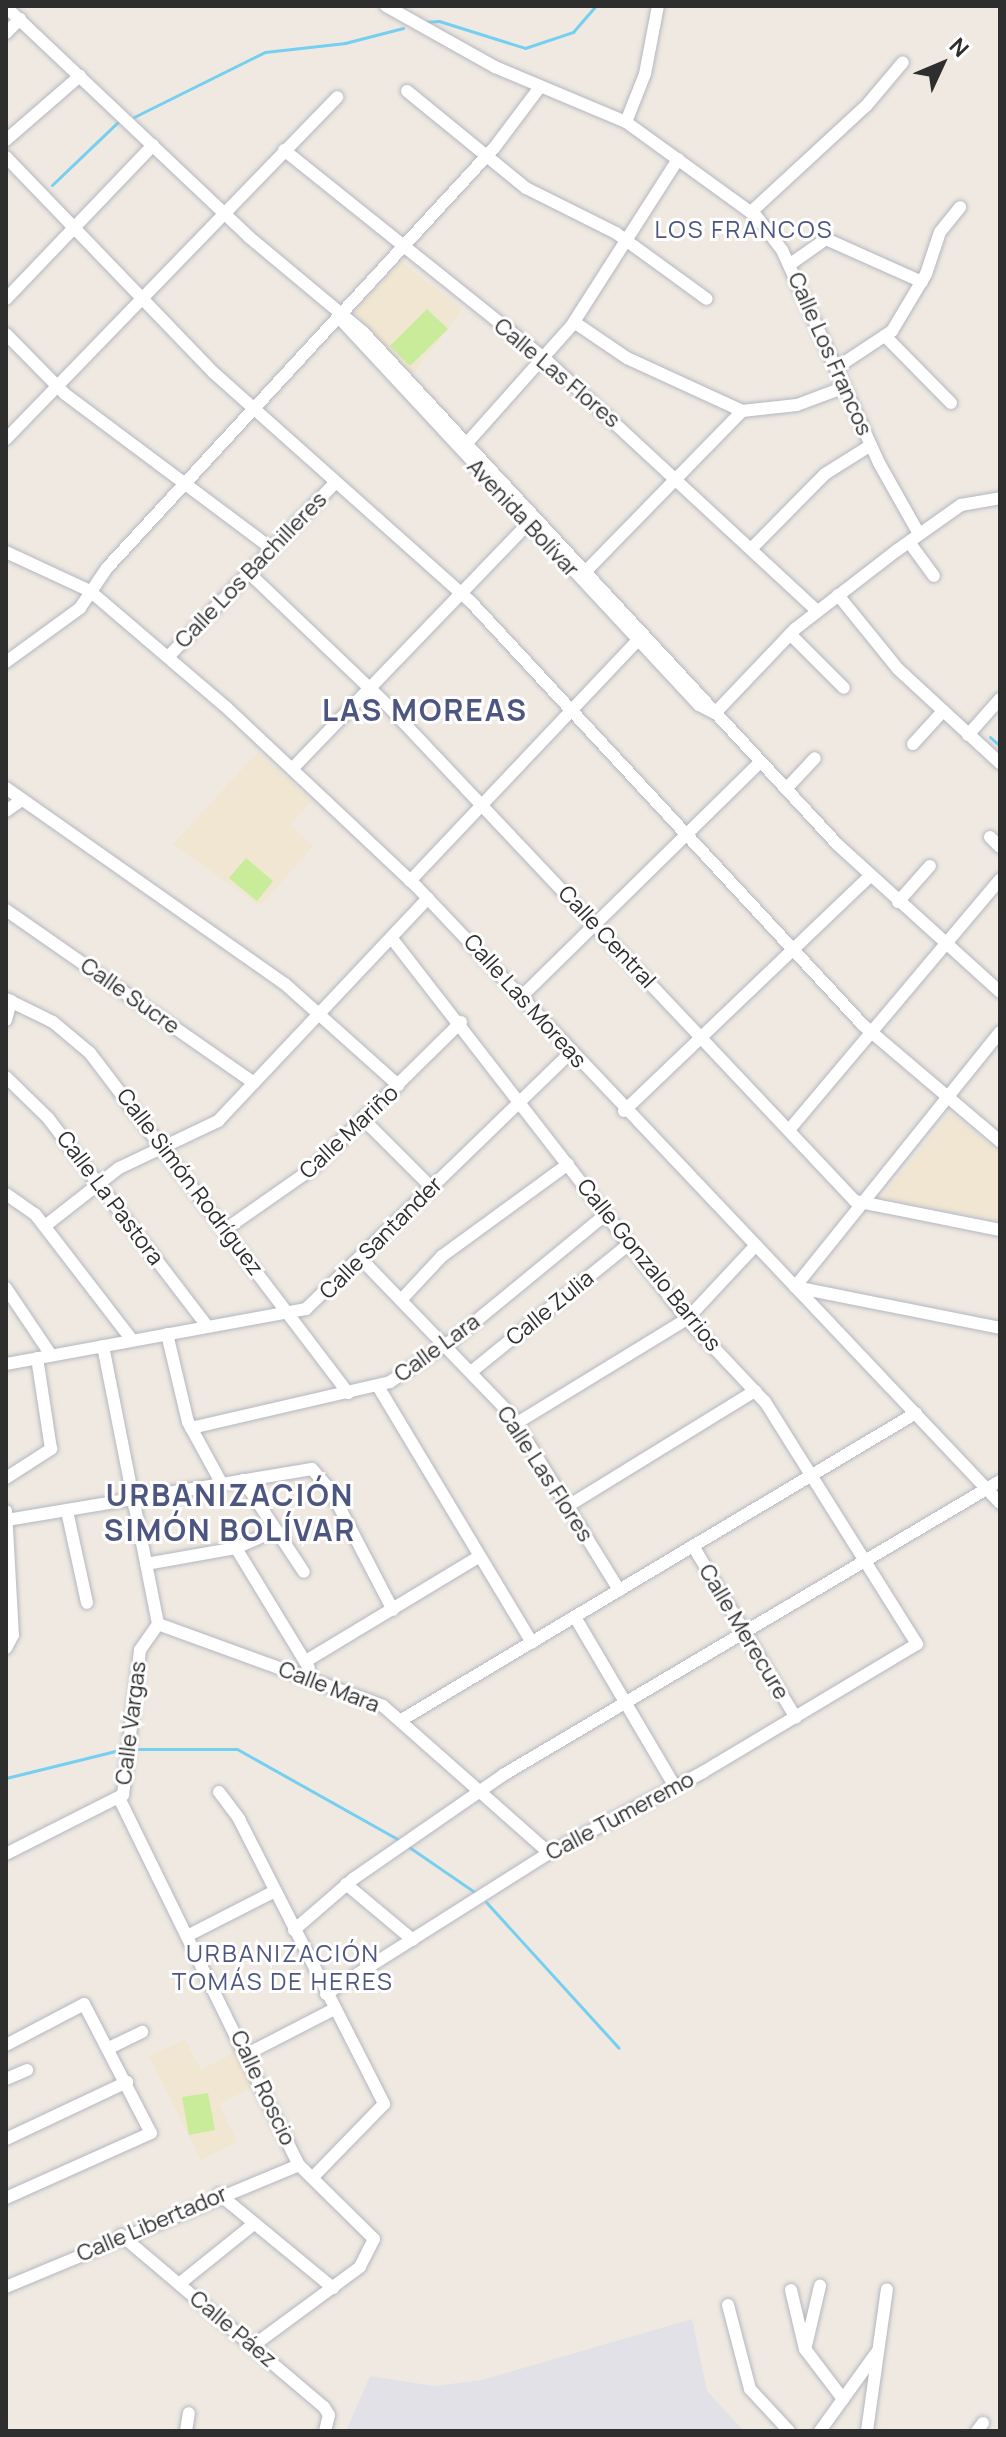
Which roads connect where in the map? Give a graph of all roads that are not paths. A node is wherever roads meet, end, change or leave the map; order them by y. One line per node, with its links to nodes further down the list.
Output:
1 (386, 6): 8 (street, Calle Los Francos)
2 (658, 6): 11 (street)
3 (6, 7): 4 (street, Avenida Bolívar)
4 (20, 19): 5 (street); 7 (street, Avenida Bolívar)
5 (6, 33)
6 (903, 62): 19 (street)
7 (80, 76): 12 (street); 13 (street, Avenida Bolívar)
8 (540, 87): 11 (street, Calle Los Francos); 16 (street)
9 (407, 91): 16 (street)
10 (337, 97): 14 (street)
11 (626, 122): 17 (street, Calle Los Francos)
12 (6, 140)
13 (153, 145): 20 (street, Avenida Bolívar); 21 (street)
14 (284, 150): 20 (street); 23 (street, Calle Las Flores)
15 (6, 157): 21 (street)
16 (486, 157): 22 (street); 23 (street)
17 (678, 159): 19 (street, Calle Los Francos); 22 (street)
18 (960, 207): 25 (street)
19 (751, 212): 24 (street, Calle Los Francos)
20 (226, 215): 28 (street); 29 (street, Avenida Bolívar)
21 (74, 228): 26 (street); 28 (street)
22 (626, 240): 27 (street); 30 (street)
23 (401, 249): 29 (street); 33 (street, Calle Las Flores)
24 (789, 265): 25 (street); 34 (street, Calle Los Francos)
25 (922, 282): 32 (street)
26 (6, 299)
27 (707, 299)
28 (142, 300): 35 (street); 38 (street)
29 (339, 316): 38 (street); 41 (street, Avenida Bolívar); 47 (street, Avenida Bolívar)
30 (574, 322): 33 (street); 39 (street)
31 (6, 334): 35 (street)
32 (885, 336): 34 (street); 37 (street)
33 (544, 358): 41 (street); 43 (street, Calle Las Flores)
34 (836, 368): 36 (street, Calle Los Francos)
35 (56, 385): 40 (street); 44 (street)
36 (845, 387): 39 (street); 42 (street, Calle Los Francos)
37 (951, 403)
38 (252, 408): 44 (street); 45 (street)
39 (742, 411): 43 (street)
40 (6, 439)
41 (467, 443): 52 (street, Avenida Bolívar)
42 (871, 445): 48 (street, Calle Los Francos); 50 (street)
43 (672, 475): 50 (street, Calle Las Flores); 52 (street)
44 (185, 482): 49 (street); 55 (street)
45 (335, 483): 49 (street, Calle Los Bachilleres); 56 (street)
46 (1000, 498): 48 (street)
47 (528, 524): 56 (street); 60 (street, Avenida Bolívar)
48 (914, 538): 54 (street, Calle Los Francos); 57 (street)
49 (272, 549): 53 (street, Calle Los Bachilleres)
50 (751, 549): 58 (street, Calle Las Flores)
51 (6, 552): 55 (street, Calle Las Moreas)
52 (587, 570): 68 (street, Avenida Bolívar)
53 (249, 573): 61 (street, Calle Los Bachilleres); 64 (street, Calle Central)
54 (934, 576)
55 (90, 591): 61 (street, Calle Las Moreas); 62 (street)
56 (461, 594): 64 (street); 66 (street)
57 (838, 595): 58 (street); 67 (street)
58 (817, 611): 59 (street)
59 (790, 634): 63 (street); 68 (street)
60 (638, 640): 66 (street); 68 (street, Avenida Bolívar)
61 (168, 657): 74 (street, Calle Las Moreas)
62 (6, 662)
63 (844, 688)
64 (371, 689): 74 (street); 78 (street, Calle Central)
65 (1000, 699): 69 (street)
66 (572, 710): 78 (street); 80 (street)
67 (943, 711): 69 (street); 70 (street)
68 (715, 713): 72 (street, Avenida Bolívar)
69 (968, 735): 73 (street)
70 (913, 744)
71 (815, 758): 76 (street)
72 (760, 762): 76 (street, Avenida Bolívar); 80 (street)
73 (1000, 763)
74 (292, 769): 86 (street, Calle Las Moreas)
75 (6, 788): 77 (street)
76 (786, 789): 84 (street, Avenida Bolívar)
77 (22, 800): 79 (street); 97 (street)
78 (482, 804): 86 (street); 90 (street, Calle Central)
79 (6, 811)
80 (686, 833): 90 (street); 93 (street)
81 (990, 837): 82 (street)
82 (1000, 847)
83 (930, 866): 88 (street)
84 (870, 876): 88 (street, Avenida Bolívar); 93 (street)
85 (1000, 879): 92 (street)
86 (410, 881): 87 (street, Calle Las Moreas)
87 (428, 898): 91 (street); 95 (street, Calle Las Moreas)
88 (898, 902): 92 (street, Avenida Bolívar)
89 (6, 910): 105 (street, Calle Sucre)
90 (594, 924): 95 (street); 102 (street, Calle Central)
91 (391, 938): 97 (street); 99 (street, Calle Gonzalo Barrios)
92 (943, 942): 94 (street, Avenida Bolívar); 100 (street)
93 (795, 951): 100 (street); 102 (street)
94 (1000, 992)
95 (521, 997): 103 (street, Calle Las Moreas)
96 (9, 1000): 98 (street); 113 (street, Calle Simón Rodríguez)
97 (320, 1013): 105 (street); 106 (street)
98 (6, 1020)
99 (461, 1022): 106 (street, Calle Mariño); 108 (street, Calle Gonzalo Barrios)
100 (871, 1032): 107 (street); 111 (street)
101 (1000, 1032): 107 (street)
102 (702, 1038): 109 (street); 111 (street, Calle Central)
103 (571, 1052): 108 (street, Calle Santander); 109 (street, Calle Las Moreas)
104 (6, 1077): 115 (street, Calle La Pastora)
105 (254, 1083): 113 (street)
106 (398, 1085): 110 (street, Calle Mariño)
107 (948, 1097): 112 (street); 118 (street)
108 (520, 1101): 114 (street, Calle Gonzalo Barrios); 116 (street, Calle Santander)
109 (624, 1111): 124 (street, Calle Las Moreas)
110 (364, 1120): 116 (street); 121 (street, Calle Mariño)
111 (789, 1130): 118 (street, Calle Central)
112 (1000, 1141)
113 (166, 1149): 115 (street); 121 (street, Calle Simón Rodríguez)
114 (568, 1164): 119 (street, Calle Gonzalo Barrios); 128 (street)
115 (98, 1183): 120 (street); 131 (street, Calle La Pastora)
116 (432, 1188): 125 (street, Calle Santander)
117 (6, 1194): 120 (street)
118 (864, 1204): 122 (street); 126 (street)
119 (606, 1214): 123 (street, Calle Gonzalo Barrios); 135 (street, Calle Lara)
120 (45, 1226): 134 (street)
121 (226, 1229): 129 (street, Calle Simón Rodríguez)
122 (1000, 1230)
123 (629, 1244): 130 (street, Calle Gonzalo Barrios); 140 (street, Calle Zulia)
124 (755, 1246): 126 (street, Calle Las Moreas); 130 (street)
125 (362, 1260): 128 (street, Calle Las Flores); 129 (street, Calle Santander)
126 (795, 1287): 132 (street); 144 (street, Calle Las Moreas)
127 (6, 1288): 137 (street)
128 (401, 1300): 135 (street, Calle Las Flores)
129 (288, 1312): 131 (street, Calle Santander); 143 (street, Calle Simón Rodríguez)
130 (687, 1319): 142 (street, Calle Gonzalo Barrios); 145 (street)
131 (207, 1326): 133 (street, Calle Santander)
132 (1000, 1328)
133 (167, 1334): 134 (street, Calle Santander); 146 (street)
134 (132, 1340): 136 (street, Calle Santander)
135 (444, 1345): 140 (street, Calle Las Flores); 141 (street, Calle Lara)
136 (103, 1346): 137 (street, Calle Santander); 153 (street)
137 (51, 1355): 138 (street, Calle Santander)
138 (37, 1358): 139 (street, Calle Santander); 148 (street)
139 (6, 1364)
140 (471, 1372): 145 (street, Calle Las Flores)
141 (379, 1388): 143 (street, Calle Lara); 161 (street)
142 (755, 1391): 147 (street, Calle Gonzalo Barrios); 155 (street)
143 (348, 1393): 146 (street, Calle Lara)
144 (916, 1413): 147 (street); 152 (street, Calle Las Moreas)
145 (517, 1423): 155 (street, Calle Las Flores)
146 (191, 1428): 151 (street)
147 (814, 1475): 159 (street); 162 (street, Calle Gonzalo Barrios)
148 (6, 1478)
149 (243, 1480): 151 (street); 158 (street); 167 (street)
150 (1000, 1481): 152 (street)
151 (222, 1484): 153 (street)
152 (987, 1489): 154 (street, Calle Las Moreas); 162 (street)
153 (132, 1500): 156 (street); 163 (street)
154 (1000, 1503)
155 (568, 1506): 165 (street, Calle Las Flores)
156 (67, 1511): 157 (street); 166 (street)
157 (7, 1516): 173 (street)
158 (276, 1530): 160 (street); 164 (street)
159 (693, 1546): 165 (street); 170 (street, Calle Merecure)
160 (236, 1548): 163 (street); 174 (street)
161 (480, 1556): 167 (street); 171 (street)
162 (867, 1560): 170 (street); 172 (street, Calle Gonzalo Barrios)
163 (146, 1564): 169 (street)
164 (304, 1572)
165 (619, 1590): 168 (street)
166 (87, 1603)
167 (393, 1610): 174 (street)
168 (575, 1617): 171 (street); 176 (street)
169 (158, 1624): 175 (street, Calle Mara); 182 (street, Calle Vargas)
170 (745, 1632): 176 (street); 177 (street, Calle Merecure)
171 (532, 1643): 178 (street)
172 (917, 1644): 177 (street, Calle Tumeremo)
173 (6, 1648)
174 (306, 1661): 175 (street)
175 (313, 1680): 178 (street, Calle Mara)
176 (625, 1703): 179 (street); 180 (street)
177 (796, 1718): 179 (street, Calle Tumeremo)
178 (403, 1719): 180 (street, Calle Mara)
179 (675, 1787): 183 (street, Calle Tumeremo)
180 (481, 1790): 183 (street, Calle Mara); 185 (street)
181 (219, 1792): 186 (street)
182 (119, 1798): 184 (street, Calle Vargas); 188 (street, Calle Roscio)
183 (549, 1853): 189 (street, Calle Tumeremo)
184 (6, 1854)
185 (346, 1884): 187 (street); 189 (street)
186 (275, 1891): 187 (street); 188 (street)
187 (294, 1930): 190 (street)
188 (189, 1935): 195 (street, Calle Roscio)
189 (413, 1940): 190 (street, Calle Tumeremo)
190 (326, 1994): 191 (street)
191 (334, 2009): 195 (street); 201 (street)
192 (142, 2032): 194 (street)
193 (6, 2045): 194 (street)
194 (109, 2048): 198 (street)
195 (247, 2054): 200 (street, Calle Roscio)
196 (27, 2070): 197 (street)
197 (6, 2079)
198 (127, 2082): 199 (street); 203 (street)
199 (6, 2139)
200 (299, 2165): 201 (street); 202 (street, Calle Libertador)
201 (313, 2177): 209 (street)
202 (219, 2194): 204 (street); 205 (street, Calle Libertador)
203 (6, 2198)
204 (255, 2223): 206 (street); 209 (street)
205 (121, 2235): 206 (street, Calle Páez); 208 (street, Calle Libertador)
206 (179, 2284): 213 (street, Calle Páez)
207 (820, 2286): 214 (street)
208 (6, 2287)
209 (333, 2288): 213 (street)
210 (887, 2289): 215 (street)
211 (791, 2290): 214 (street)
212 (728, 2305): 220 (street)
213 (253, 2346): 219 (street, Calle Páez)
214 (805, 2349): 216 (street)
215 (879, 2349): 216 (street); 222 (street)
216 (843, 2399): 221 (street)
217 (189, 2413): 218 (street)
218 (186, 2431)
219 (325, 2431)
220 (789, 2431)
221 (820, 2431)
222 (867, 2431)

